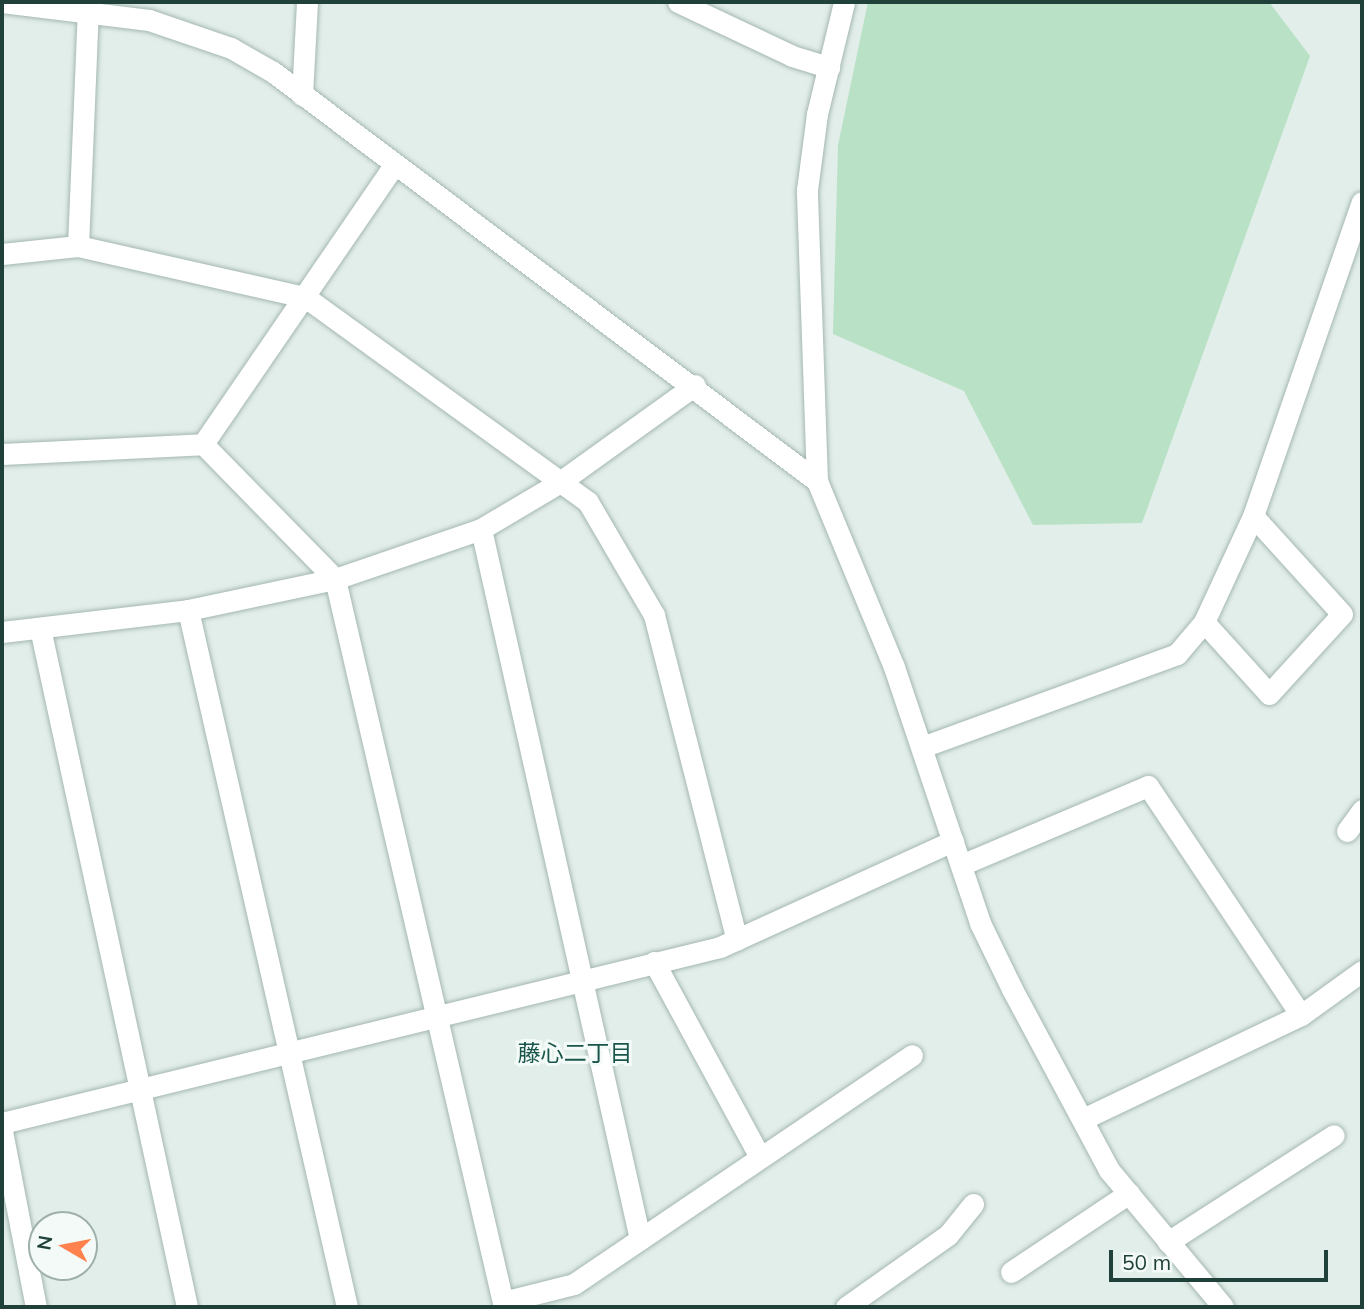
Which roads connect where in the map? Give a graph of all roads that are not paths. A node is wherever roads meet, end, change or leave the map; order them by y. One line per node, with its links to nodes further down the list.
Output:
1 (2, 2): 2 (street)
2 (27, 2): 7 (street)
3 (307, 2): 9 (street)
4 (678, 2): 6 (street)
5 (844, 2): 8 (street)
6 (710, 9): 8 (street)
7 (88, 11): 9 (street); 12 (street)
8 (829, 67): 18 (street)
9 (302, 95): 10 (street)
10 (393, 167): 14 (street); 15 (street)
11 (1362, 202): 20 (street)
12 (78, 246): 13 (street); 14 (street)
13 (2, 254)
14 (305, 297): 16 (street); 19 (street)
15 (695, 386): 18 (street); 19 (street)
16 (203, 444): 17 (street); 22 (street)
17 (2, 454)
18 (817, 481): 27 (street)
19 (560, 482): 21 (street); 32 (street)
20 (1253, 516): 24 (street); 24 (street)
21 (481, 529): 22 (street); 35 (street)
22 (335, 579): 23 (street); 37 (street)
23 (188, 610): 25 (street); 38 (street)
24 (1204, 622): 27 (street)
25 (40, 628): 26 (street); 40 (street)
26 (2, 632)
27 (922, 747): 30 (street)
28 (1362, 810): 29 (street)
29 (1347, 831)
30 (953, 841): 31 (street); 32 (street)
31 (961, 865): 36 (street); 41 (street)
32 (737, 940): 33 (street)
33 (654, 962): 35 (street); 45 (street)
34 (1362, 971): 36 (street)
35 (583, 979): 37 (street); 48 (street)
36 (1301, 1015): 41 (street)
37 (437, 1017): 38 (street); 51 (street)
38 (288, 1054): 40 (street); 54 (street)
39 (912, 1055): 45 (street)
40 (144, 1091): 42 (street); 53 (street)
41 (1083, 1119): 46 (street)
42 (2, 1123)
43 (2, 1131): 52 (street)
44 (1334, 1135): 49 (street)
45 (760, 1157): 48 (street)
46 (1129, 1194): 49 (street); 50 (street)
47 (973, 1205): 55 (street)
48 (640, 1239): 51 (street)
49 (1168, 1242): 56 (street)
50 (1011, 1272)
51 (504, 1305)
52 (36, 1307)
53 (187, 1307)
54 (347, 1307)
55 (846, 1307)
56 (1223, 1307)

